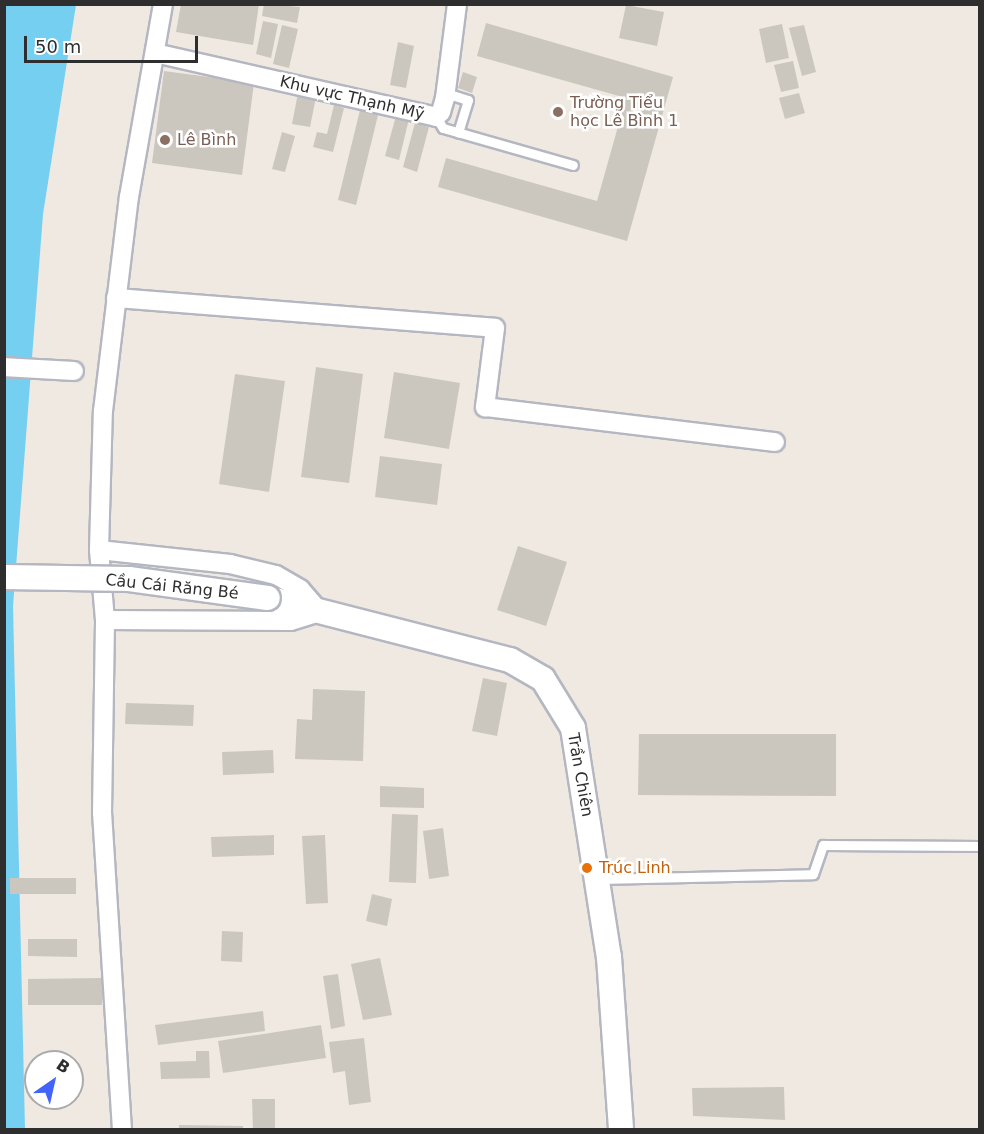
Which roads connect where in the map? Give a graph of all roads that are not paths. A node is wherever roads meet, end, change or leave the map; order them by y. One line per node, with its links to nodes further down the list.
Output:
1 (163, 4): 3 (street)
2 (458, 4): 4 (street, Khu vực Thạnh Mỹ)
3 (155, 53): 5 (street, Khu vực Thạnh Mỹ); 8 (street)
4 (446, 93): 5 (street, Khu vực Thạnh Mỹ); 6 (lane)
5 (436, 117): 6 (lane)
6 (458, 133): 7 (lane)
7 (573, 165)
8 (116, 298): 11 (street); 12 (street)
9 (4, 367): 10 (street)
10 (74, 371)
11 (775, 442)
12 (99, 550): 15 (street); 16 (street)
13 (4, 577): 14 (street, Cầu Cái Răng Bé, bridge)
14 (268, 598): 15 (street, Trần Chiên)
15 (320, 612): 16 (street); 18 (street, Trần Chiên)
16 (105, 620): 19 (street)
17 (980, 846): 18 (lane)
18 (597, 879): 20 (street, Trần Chiên)
19 (122, 1130)
20 (621, 1130)

